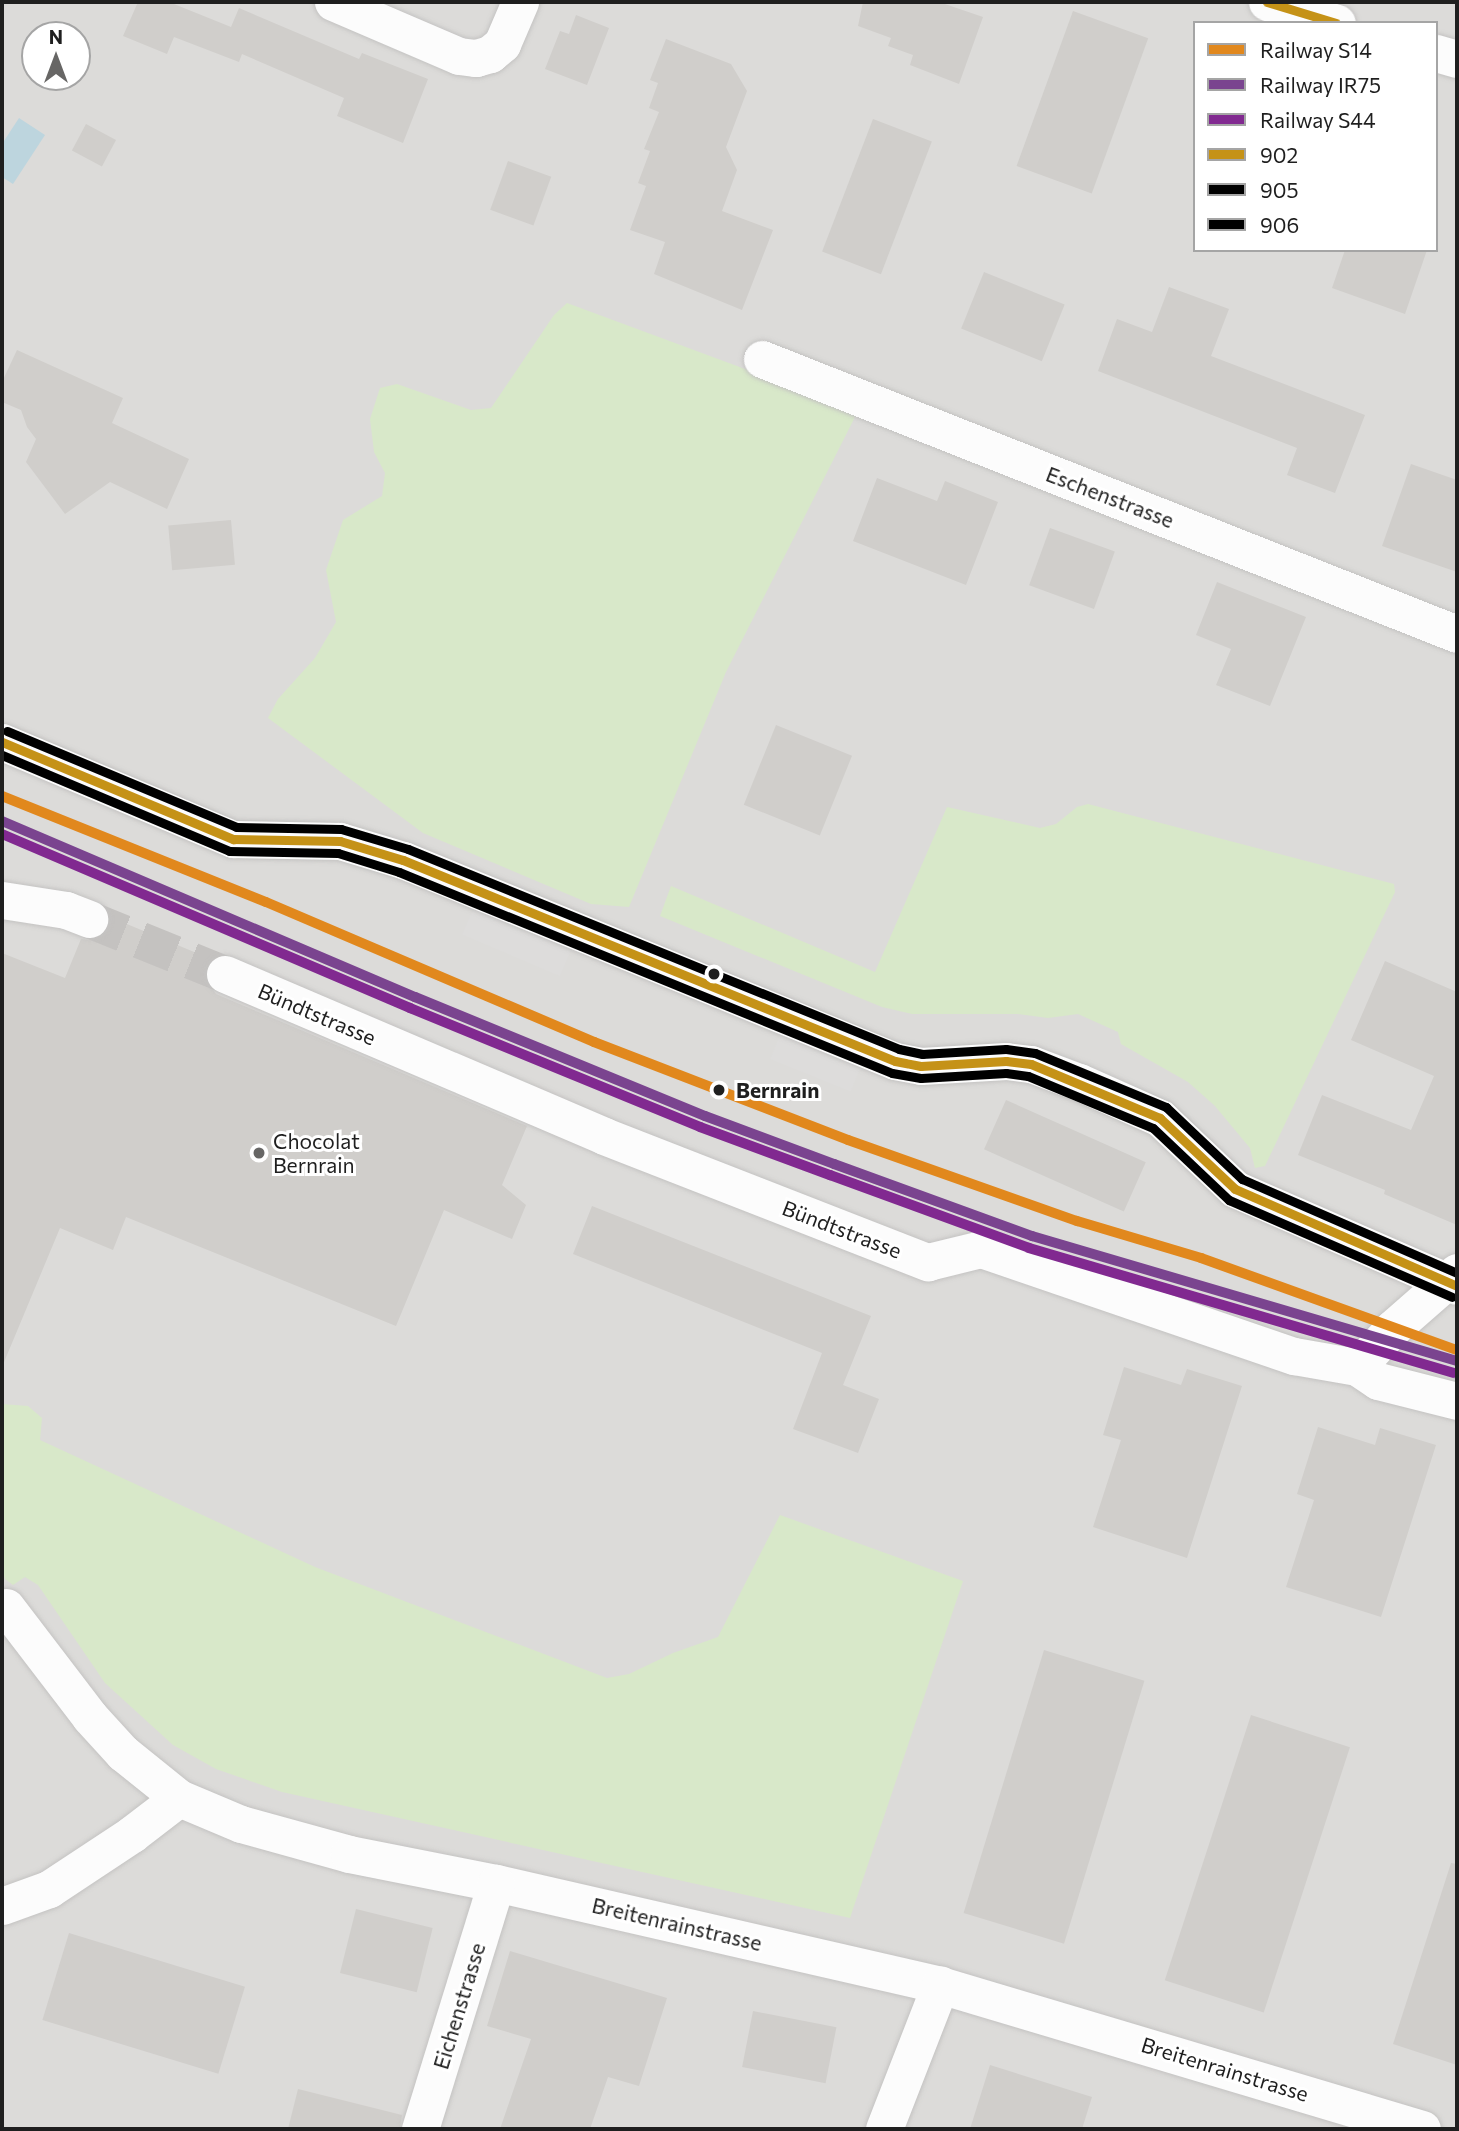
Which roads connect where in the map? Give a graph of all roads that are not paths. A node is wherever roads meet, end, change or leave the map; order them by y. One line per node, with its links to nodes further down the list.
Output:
1 (333, 2): 2 (street)
2 (520, 2)
3 (1267, 2): 4 (street)
4 (1330, 21)
5 (1438, 54): 6 (street)
6 (1457, 59)
7 (762, 359): 8 (street, Eschenstrasse)
8 (1457, 634)
9 (2, 742): 13 (street)
10 (2, 900): 11 (street)
11 (89, 919)
12 (225, 975): 14 (street, Bündtstrasse)
13 (1454, 1280): 14 (street)
14 (1357, 1367): 15 (street, Bündtstrasse)
15 (1457, 1401)
16 (6, 1607): 17 (street, Breitenrainstrasse)
17 (180, 1798): 18 (street, Breitenrainstrasse); 19 (street)
18 (496, 1883): 20 (street, Breitenrainstrasse); 21 (street, Eichenstrasse)
19 (2, 1906)
20 (940, 1985): 22 (street); 23 (street, Breitenrainstrasse)
21 (420, 2129)
22 (884, 2129)
23 (1422, 2129)

